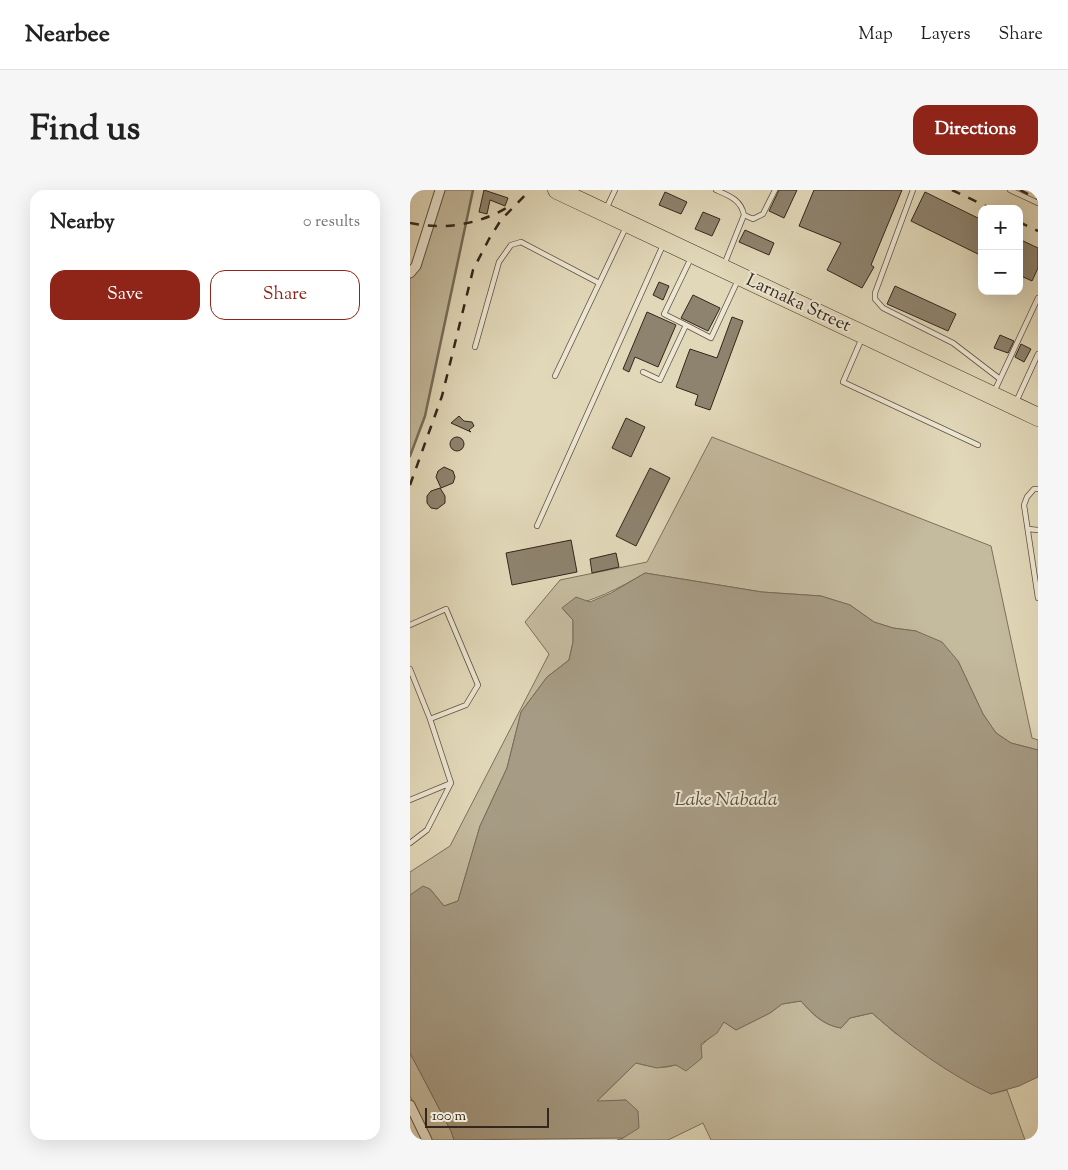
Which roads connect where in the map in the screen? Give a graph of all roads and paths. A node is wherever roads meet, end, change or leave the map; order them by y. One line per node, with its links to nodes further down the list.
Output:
1 (440, 190): 15 (street)
2 (557, 190): 9 (highway, Larnaka Street)
3 (615, 190): 9 (lane)
4 (716, 190): 10 (lane)
5 (775, 190): 10 (lane)
6 (913, 190): 25 (lane)
7 (1010, 190): 8 (lane)
8 (1038, 203)
9 (605, 212): 11 (highway, Larnaka Street)
10 (744, 215): 14 (lane)
11 (628, 224): 12 (highway, Larnaka Street); 17 (lane)
12 (665, 241): 13 (highway, Larnaka Street); 31 (lane)
13 (693, 254): 14 (highway, Larnaka Street); 19 (lane)
14 (722, 268): 16 (highway, Larnaka Street)
15 (410, 273)
16 (740, 276): 19 (lane); 20 (highway, Larnaka Street)
17 (600, 283): 21 (lane); 24 (lane)
18 (1038, 298): 25 (lane)
19 (686, 326): 23 (lane)
20 (863, 335): 26 (highway, Larnaka Street); 29 (lane)
21 (475, 347)
22 (1038, 354): 27 (lane)
23 (643, 372)
24 (555, 376)
25 (1000, 379): 26 (lane)
26 (992, 395): 27 (highway, Larnaka Street)
27 (1014, 406): 28 (highway, Larnaka Street)
28 (1038, 417)
29 (978, 445)
30 (1038, 489): 32 (lane)
31 (537, 526)
32 (1028, 529): 33 (lane); 34 (lane)
33 (1038, 530)
34 (1038, 598)
35 (410, 625): 37 (lane)
36 (410, 669): 37 (lane)
37 (430, 719): 38 (lane)
38 (451, 783): 39 (lane); 40 (lane)
39 (410, 800)
40 (410, 843)
41 (410, 1105): 42 (street)
42 (427, 1140)

